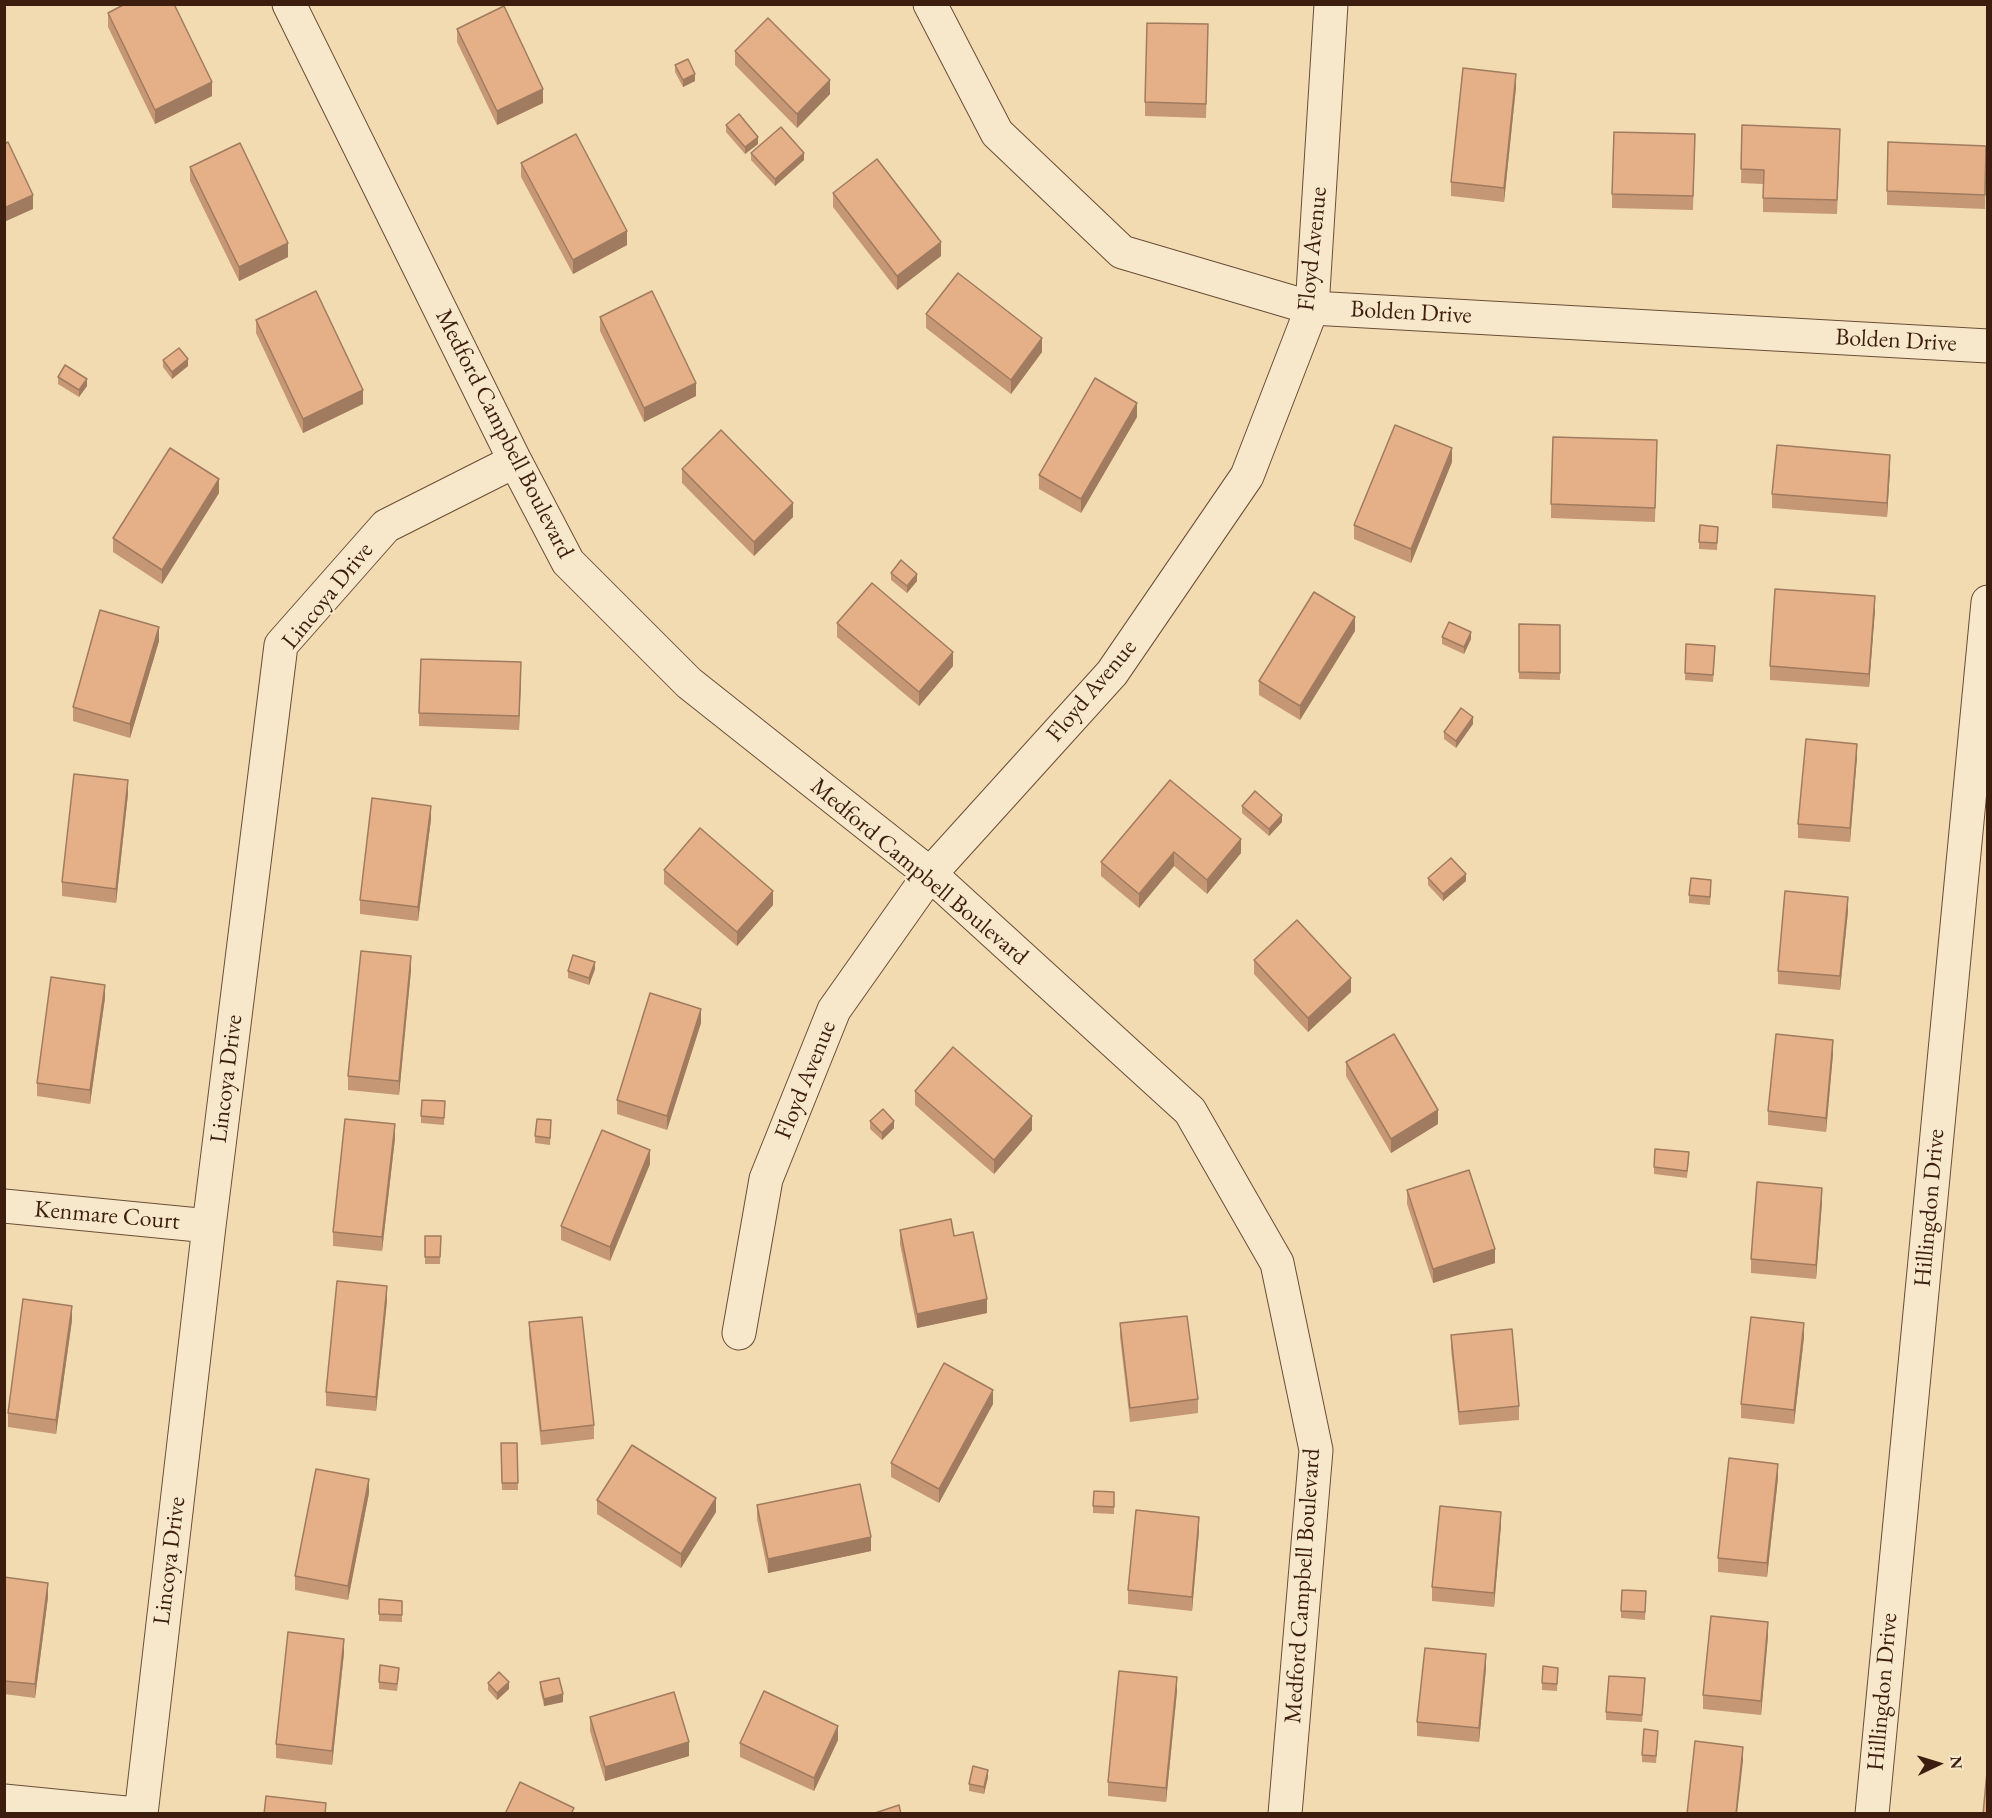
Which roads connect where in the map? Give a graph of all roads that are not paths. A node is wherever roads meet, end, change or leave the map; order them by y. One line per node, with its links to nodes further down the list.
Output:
1 (290, 4): 6 (street, Medford Campbell Boulevard)
2 (930, 4): 4 (street, Bolden Drive)
3 (1331, 4): 4 (street, Floyd Avenue)
4 (1312, 308): 5 (street, Bolden Drive); 8 (street, Floyd Avenue)
5 (1988, 346)
6 (515, 461): 8 (street, Medford Campbell Boulevard); 10 (street, Lincoya Drive)
7 (1988, 602): 16 (street, Hillingdon Drive)
8 (930, 874): 11 (street, Floyd Avenue); 15 (street, Medford Campbell Boulevard)
9 (4, 1206): 10 (street, Kenmare Court)
10 (208, 1226): 14 (street, Lincoya Drive)
11 (739, 1333)
12 (4, 1801): 13 (street)
13 (136, 1814)
14 (141, 1814)
15 (1285, 1814)
16 (1872, 1814)

